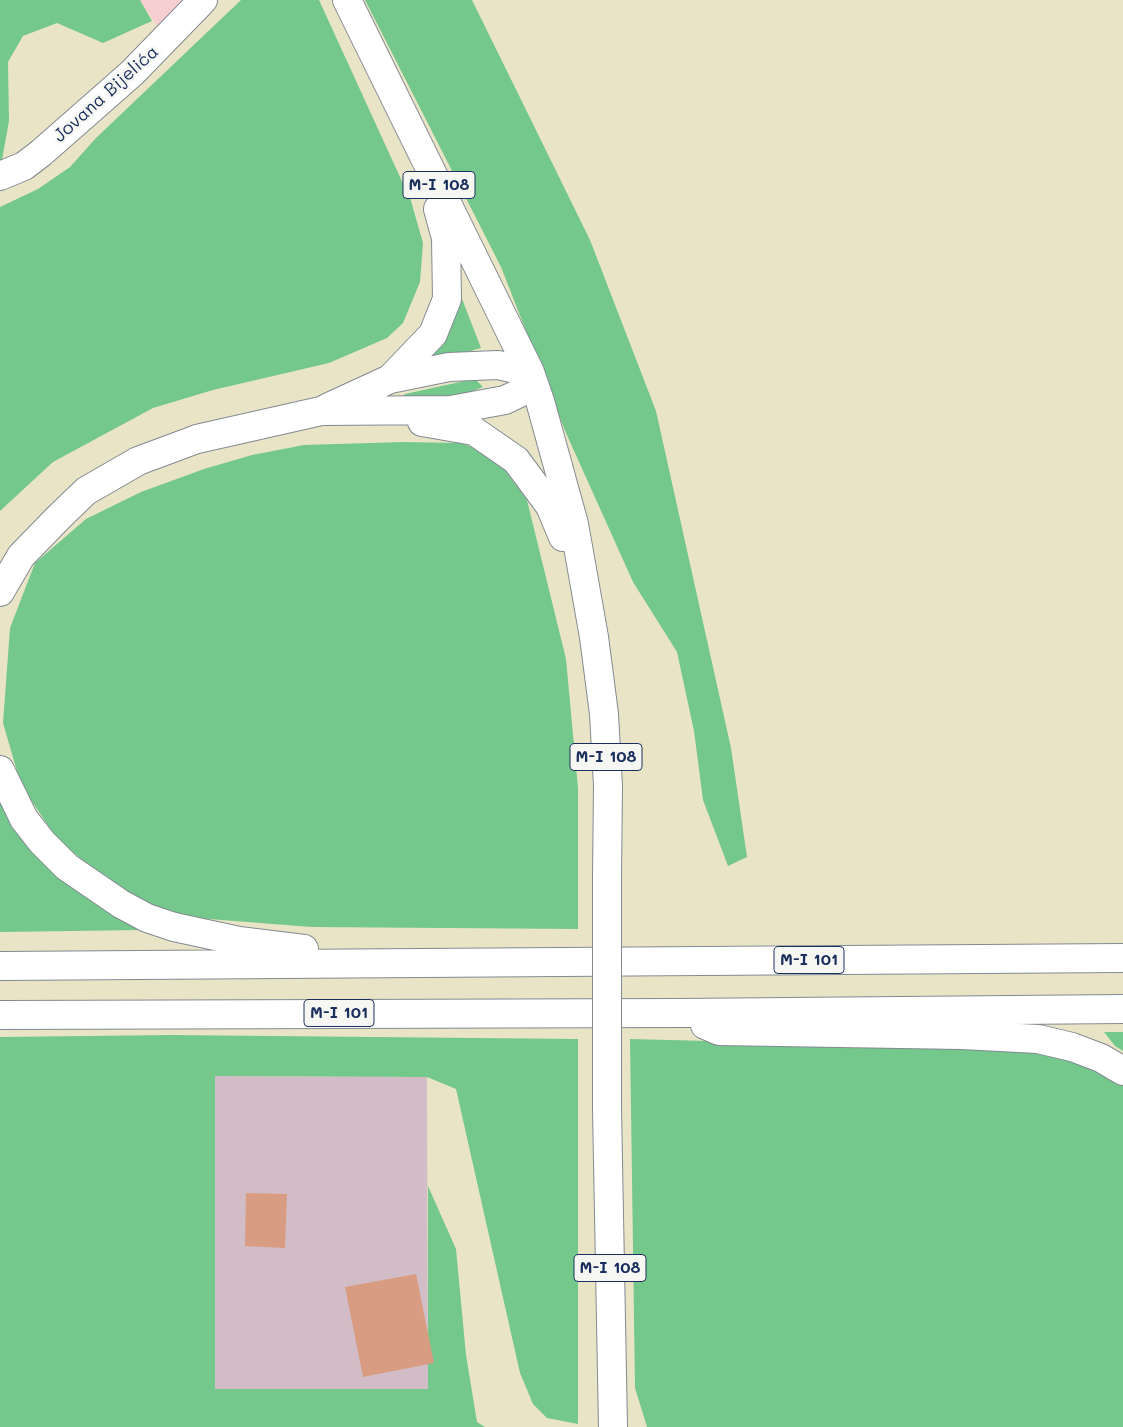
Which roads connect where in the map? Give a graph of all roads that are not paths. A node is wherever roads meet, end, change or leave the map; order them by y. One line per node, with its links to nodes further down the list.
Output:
1 (203, 0): 4 (main road, Jovana Bijelića)
2 (347, 0): 3 (main road, M-I 108)
3 (401, 106): 5 (main road); 6 (main road, M-I 108)
4 (0, 176)
5 (390, 379): 6 (main road); 7 (main road)
6 (532, 379): 7 (main road); 9 (main road, M-I 108)
7 (332, 411): 8 (main road); 9 (main road)
8 (4, 586): 10 (main road)
9 (587, 595): 19 (main road, M-I 108, bridge)
10 (0, 611)
11 (0, 770): 13 (main road)
12 (1123, 958): 13 (main road, M-I 101)
13 (495, 961): 14 (main road, M-I 101)
14 (0, 966)
15 (1123, 1009): 16 (main road, M-I 101)
16 (678, 1013): 17 (main road, M-I 101); 18 (main road)
17 (0, 1014)
18 (1123, 1071)
19 (612, 1390): 20 (main road, M-I 108); 21 (main road)
20 (613, 1427)
21 (627, 1427)

